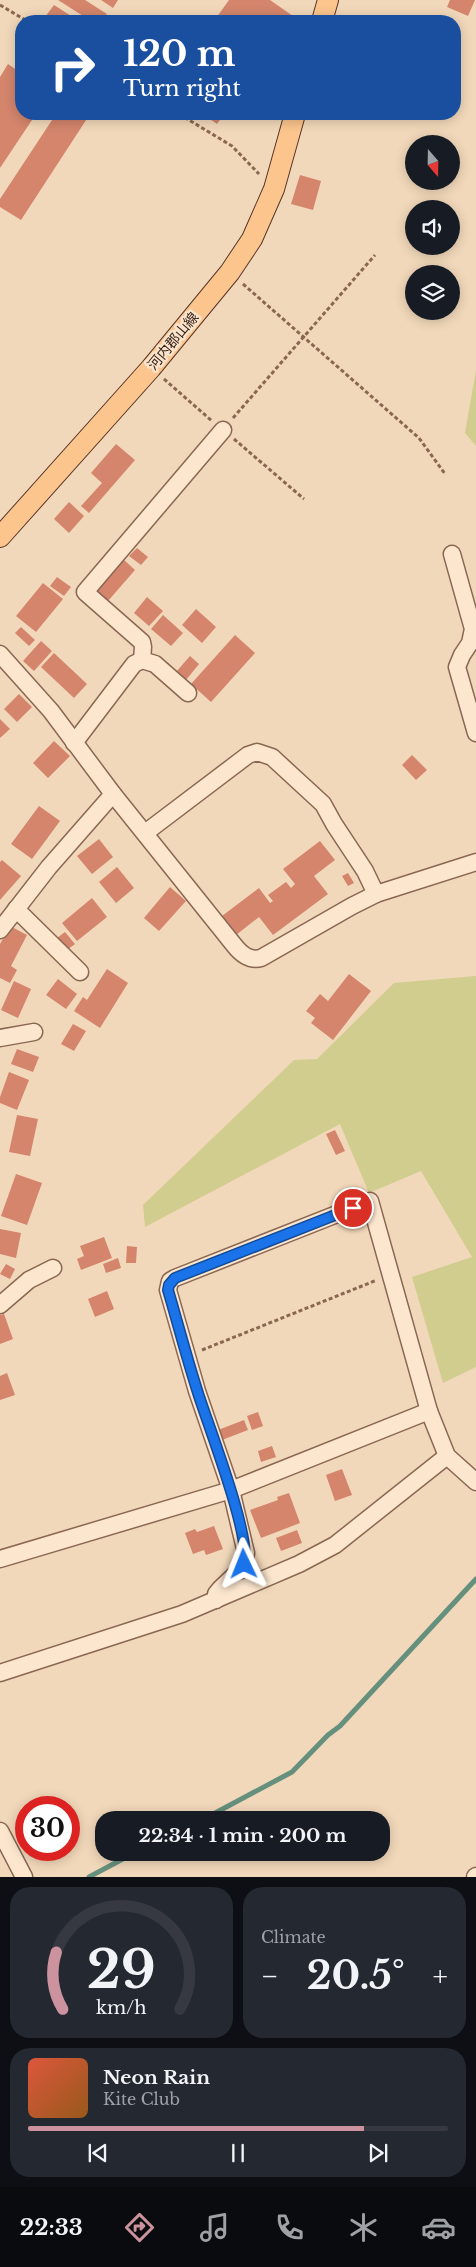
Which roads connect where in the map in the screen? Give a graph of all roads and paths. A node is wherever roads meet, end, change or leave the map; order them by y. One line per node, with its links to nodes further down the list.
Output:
1 (328, 0): 4 (main road)
2 (0, 5): 3 (path)
3 (17, 15)
4 (324, 15)
5 (189, 120): 7 (path)
6 (293, 120): 7 (main road, 河内郡山線)
7 (274, 189): 9 (main road, 河内郡山線)
8 (375, 255): 10 (path)
9 (230, 272): 10 (path); 13 (main road, 河内郡山線)
10 (304, 336): 11 (path); 12 (path)
11 (223, 430): 16 (street)
12 (445, 474)
13 (0, 537)
14 (452, 554): 18 (street)
15 (0, 654): 19 (street)
16 (142, 660): 17 (street); 19 (street)
17 (188, 693)
18 (476, 733)
19 (74, 743): 20 (street)
20 (113, 794): 21 (street); 24 (street)
21 (145, 834): 23 (street); 23 (street)
22 (476, 862): 23 (street)
23 (376, 894)
24 (16, 909): 25 (street); 26 (street)
25 (0, 930)
26 (80, 972)
27 (34, 1032): 28 (street)
28 (0, 1038)
29 (54, 1268): 31 (street)
30 (390, 1275): 32 (path); 32 (street); 33 (street)
31 (0, 1305)
32 (188, 1356): 36 (street)
33 (429, 1411): 34 (street); 36 (street)
34 (447, 1456): 35 (street); 38 (street)
35 (476, 1482)
36 (231, 1490): 37 (street); 38 (street)
37 (0, 1559)
38 (216, 1600): 39 (street)
39 (0, 1673)
40 (0, 1831): 41 (street)
41 (24, 1877)

